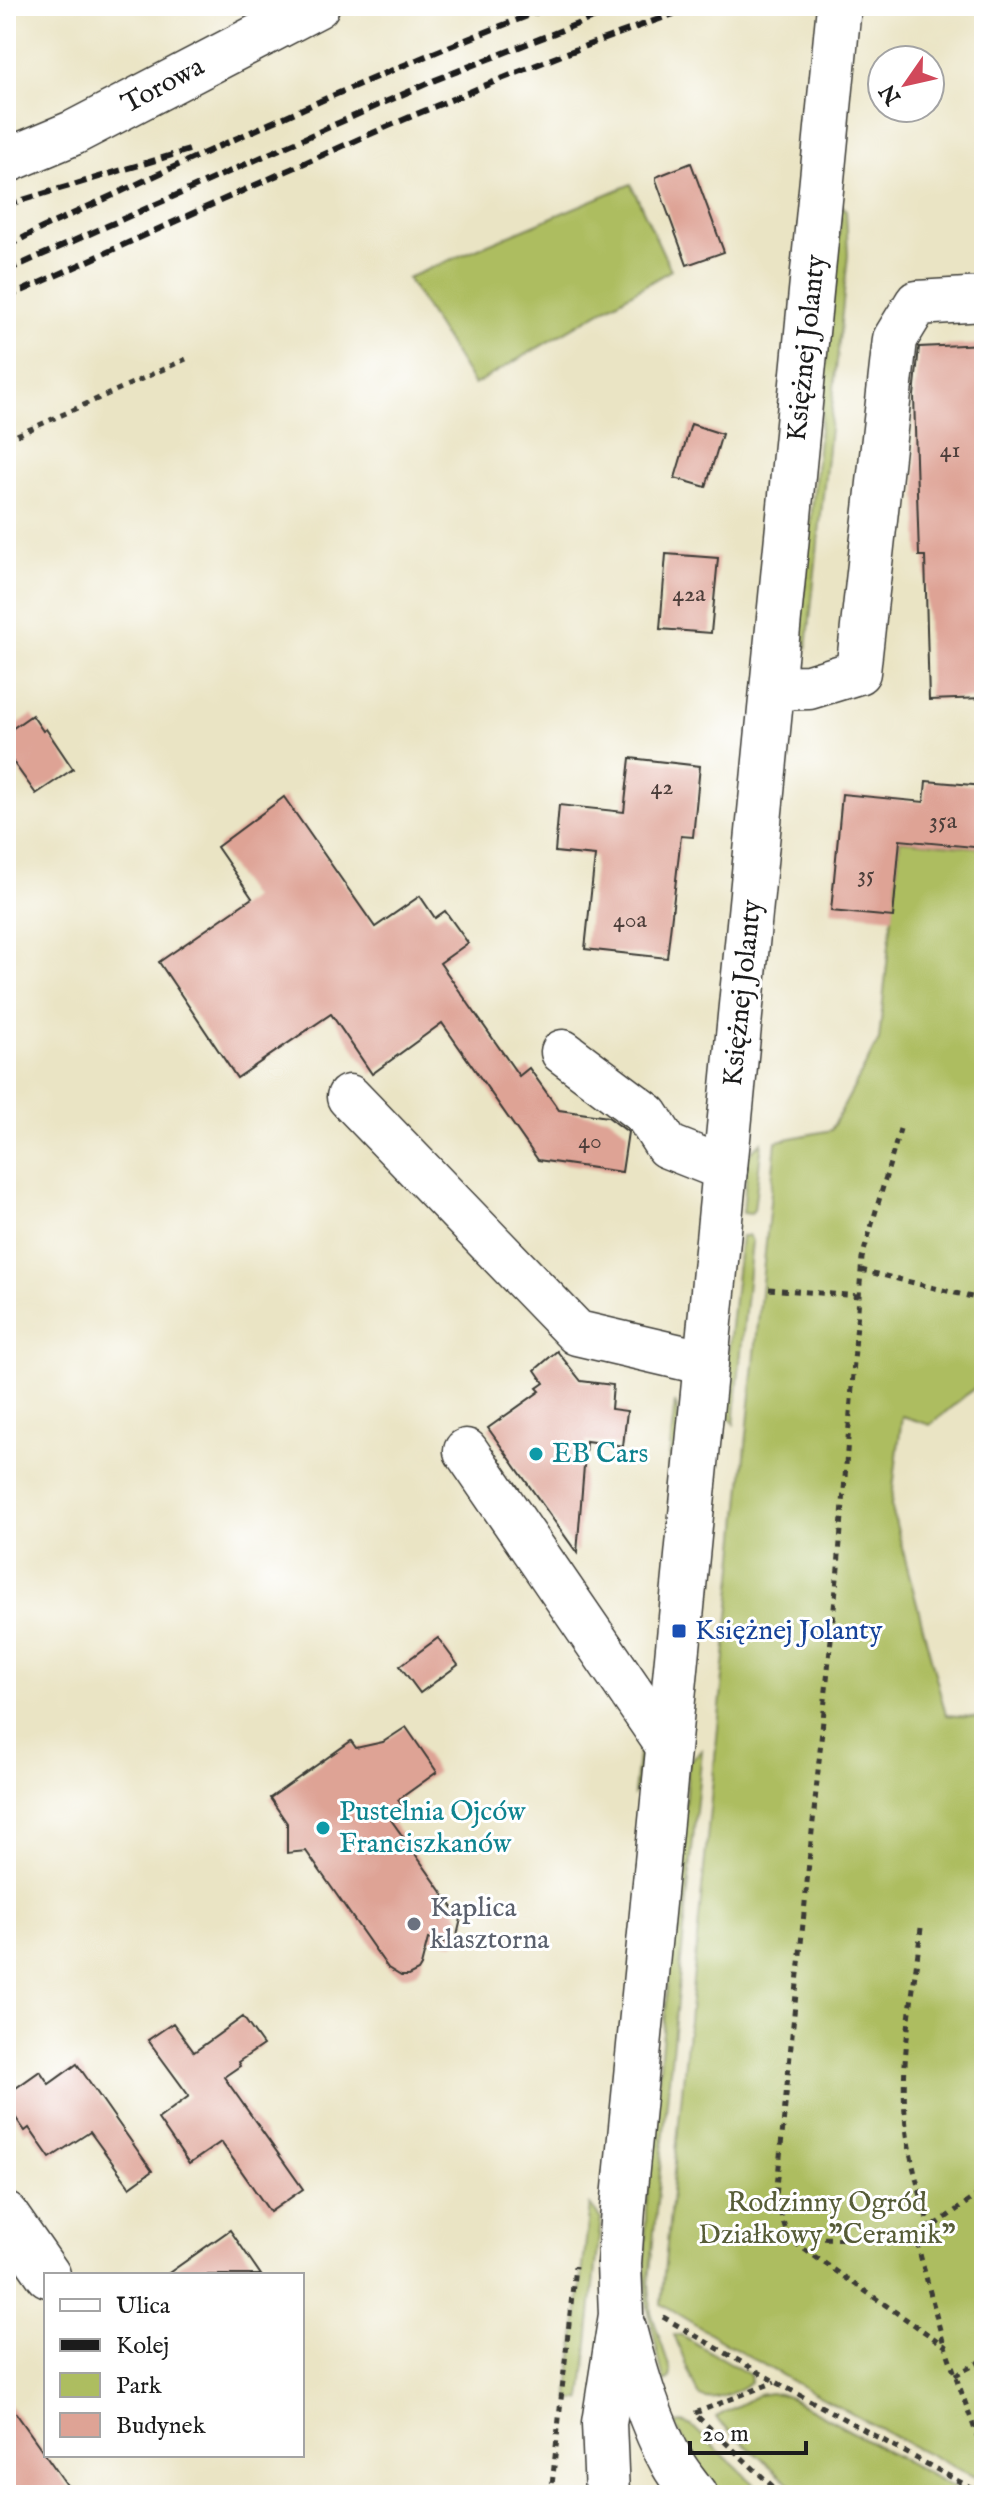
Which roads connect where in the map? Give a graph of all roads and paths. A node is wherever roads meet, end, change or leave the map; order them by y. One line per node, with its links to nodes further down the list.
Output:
1 (317, 6): 3 (street, Torowa)
2 (839, 6): 7 (street, Księżnej Jolanty)
3 (6, 161)
4 (984, 299): 7 (street)
5 (186, 359): 6 (path)
6 (6, 440)
7 (773, 688): 11 (street, Księżnej Jolanty)
8 (563, 1052): 11 (street)
9 (349, 1097): 16 (street)
10 (900, 1129): 12 (path)
11 (725, 1169): 16 (street, Księżnej Jolanty)
12 (861, 1270): 14 (path); 15 (path)
13 (769, 1289): 14 (path)
14 (859, 1296): 23 (path)
15 (984, 1300)
16 (706, 1363): 18 (street, Księżnej Jolanty)
17 (466, 1451): 18 (street)
18 (668, 1746): 26 (street, Księżnej Jolanty)
19 (921, 1928): 22 (path)
20 (984, 2190): 22 (path)
21 (6, 2215): 25 (street)
22 (930, 2229): 24 (path)
23 (788, 2238): 24 (path); 27 (path)
24 (916, 2239): 27 (path)
25 (47, 2273)
26 (641, 2315): 30 (path); 36 (street, Księżnej Jolanty); 37 (street, Księżnej Jolanty)
27 (945, 2346): 29 (path)
28 (984, 2360): 29 (path)
29 (955, 2375): 34 (path)
30 (776, 2382): 32 (path); 39 (path)
31 (690, 2406): 32 (path)
32 (693, 2413): 38 (path)
33 (558, 2425): 35 (path)
34 (984, 2455)
35 (551, 2495)
36 (607, 2495)
37 (695, 2495)
38 (782, 2495)
39 (984, 2495)

